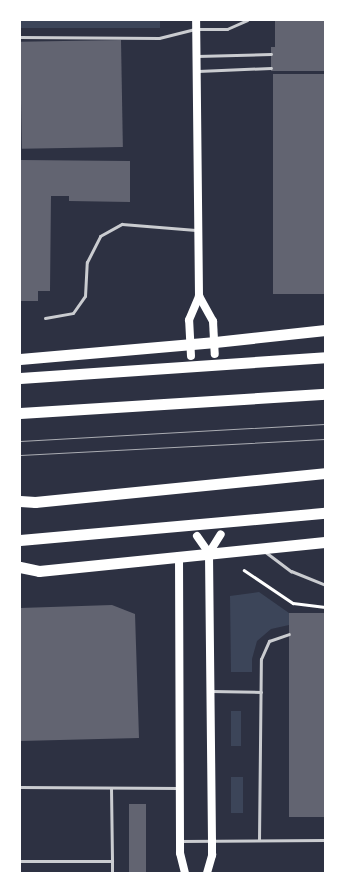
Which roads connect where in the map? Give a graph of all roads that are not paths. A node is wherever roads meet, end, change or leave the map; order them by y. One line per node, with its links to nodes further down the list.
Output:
1 (196, 20): 3 (main road)
2 (247, 20): 3 (lane)
3 (196, 29): 4 (lane); 6 (main road)
4 (20, 37)
5 (271, 54): 6 (lane)
6 (196, 56): 8 (main road)
7 (271, 68): 8 (lane)
8 (196, 71): 9 (main road)
9 (196, 230): 10 (main road); 11 (lane)
10 (199, 296): 13 (main road); 14 (main road)
11 (45, 318)
12 (325, 330): 13 (highway)
13 (215, 342): 14 (highway); 15 (main road)
14 (190, 344): 16 (main road); 18 (highway)
15 (215, 354)
16 (191, 356)
17 (325, 357): 19 (highway)
18 (20, 359)
19 (23, 378)
20 (325, 394): 21 (highway)
21 (24, 413)
22 (325, 473): 23 (highway)
23 (20, 501)
24 (325, 513): 27 (highway)
25 (221, 534): 30 (main road)
26 (197, 536): 30 (main road)
27 (20, 540)
28 (325, 542): 29 (highway)
29 (260, 548): 30 (highway); 33 (lane)
30 (209, 553): 31 (highway); 35 (main road)
31 (179, 556): 32 (highway); 39 (main road)
32 (20, 567)
33 (325, 585)
34 (289, 634): 36 (lane)
35 (210, 691): 36 (lane); 43 (main road)
36 (261, 692): 40 (lane)
37 (20, 787): 38 (lane)
38 (111, 788): 39 (lane); 44 (lane)
39 (180, 788): 42 (main road)
40 (259, 840): 41 (lane); 43 (lane)
41 (325, 840)
42 (180, 841): 43 (lane); 47 (main road)
43 (212, 841): 48 (main road)
44 (112, 860): 45 (lane); 46 (lane)
45 (20, 861)
46 (112, 873)
47 (185, 873)
48 (207, 873)

